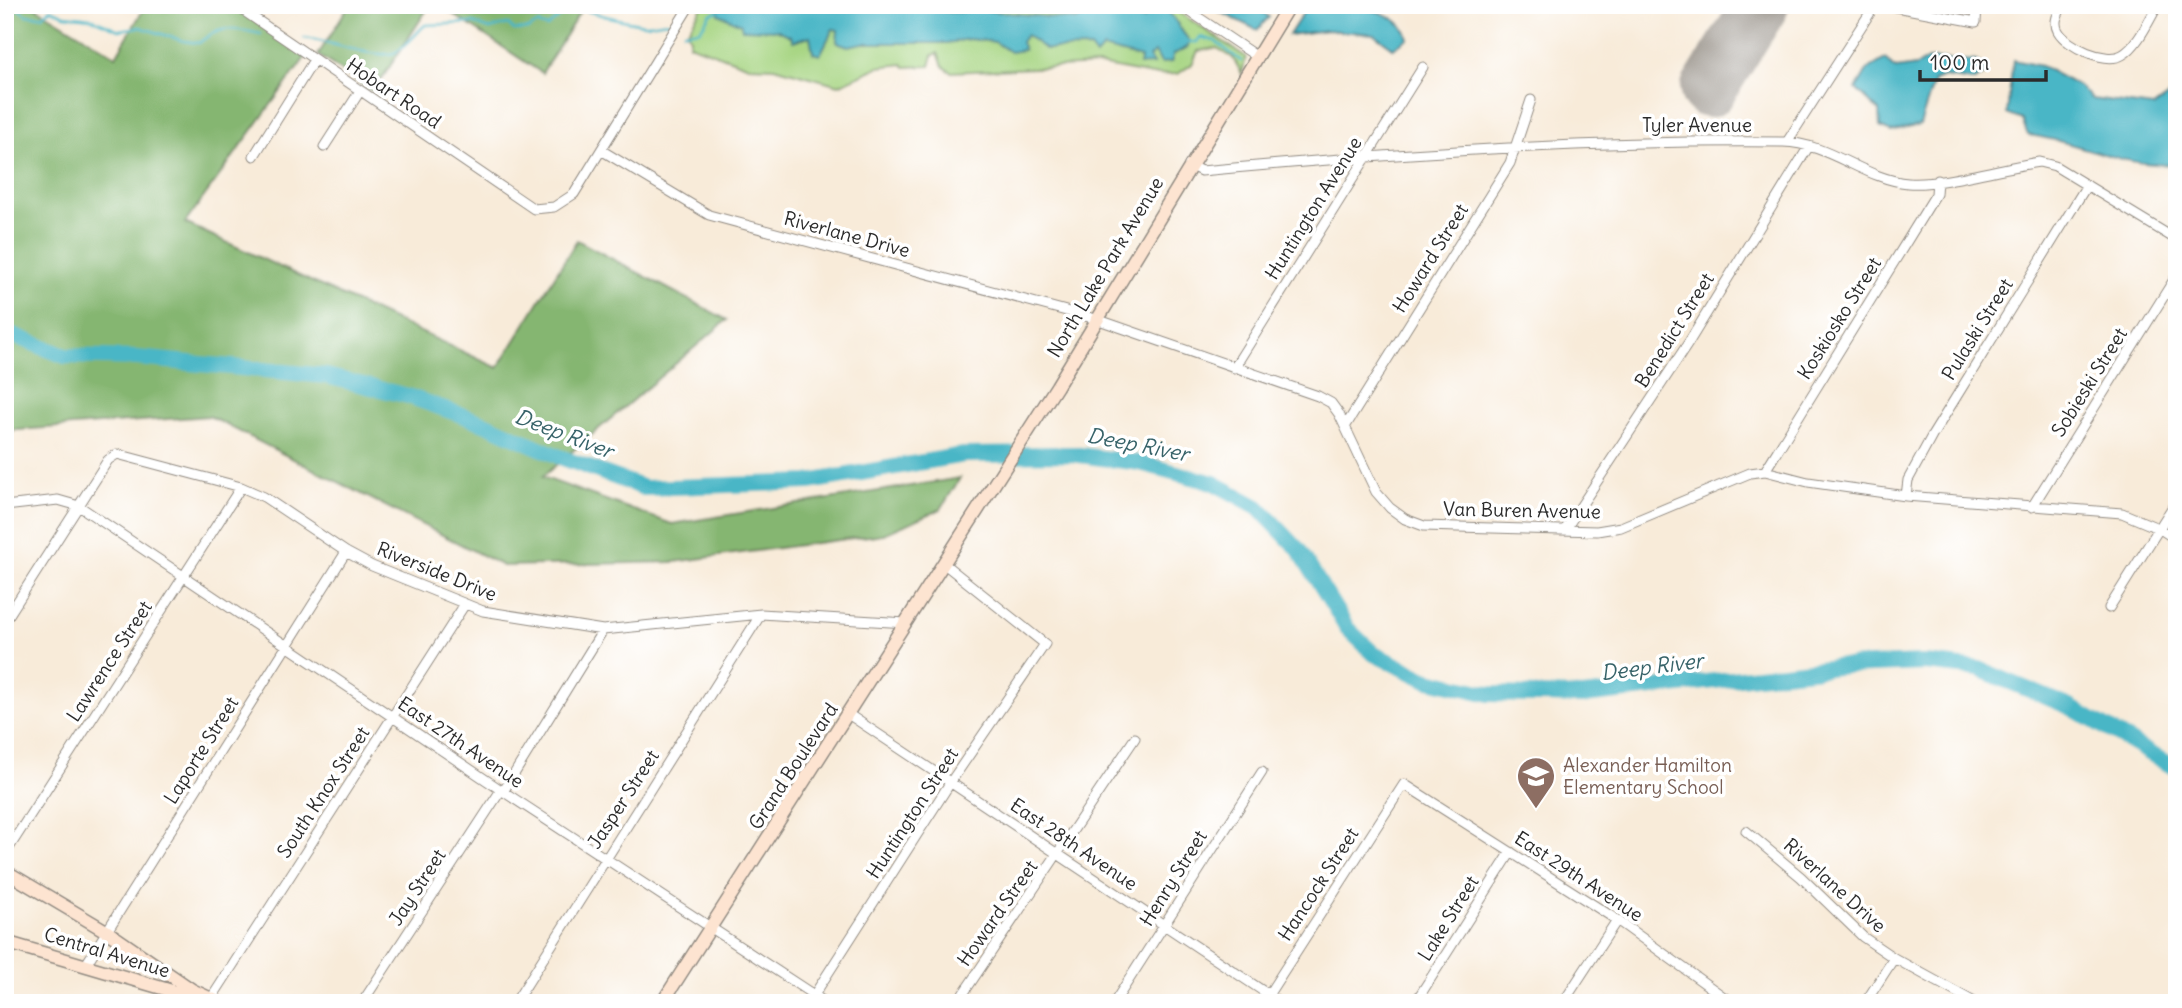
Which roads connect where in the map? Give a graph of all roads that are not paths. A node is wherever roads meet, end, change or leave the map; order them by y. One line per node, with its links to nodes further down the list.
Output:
1 (234, 5): 11 (street, Hobart Road)
2 (690, 5): 19 (street)
3 (1180, 5): 10 (street)
4 (1289, 5): 10 (street, North Lake Park Avenue)
5 (1875, 5): 15 (street)
6 (1885, 5): 7 (street)
7 (1977, 5)
8 (2063, 5): 9 (street)
9 (2158, 5)
10 (1256, 56): 22 (street, North Lake Park Avenue)
11 (314, 60): 13 (street, Hobart Road); 20 (street)
12 (1423, 67): 21 (street, Huntington Avenue)
13 (360, 91): 17 (street); 19 (street, Hobart Road)
14 (1531, 100): 18 (street, Howard Street)
15 (1787, 142): 16 (street, Tyler Avenue); 18 (street, Tyler Avenue)
16 (1809, 146): 23 (street, Tyler Avenue); 38 (street, Benedict Street)
17 (324, 147)
18 (1515, 147): 21 (street, Tyler Avenue); 29 (street, Howard Street)
19 (601, 150): 27 (street, Riverlane Drive)
20 (254, 156)
21 (1365, 156): 22 (street, Tyler Avenue); 28 (street, Huntington Avenue)
22 (1189, 165): 27 (street, North Lake Park Avenue)
23 (1937, 180): 24 (street, Tyler Avenue); 30 (street, Koskiosko Street)
24 (2087, 185): 25 (street, Tyler Avenue); 32 (street, Pulaski Street)
25 (2177, 240)
26 (2177, 275): 36 (street, Sobieski Street)
27 (1096, 319): 28 (street, Van Buren Avenue); 40 (street, North Lake Park Avenue)
28 (1234, 368): 29 (street, Van Buren Avenue)
29 (1345, 427): 38 (street, Van Buren Avenue)
30 (1765, 471): 32 (street); 38 (street, Van Buren Avenue)
31 (241, 486): 35 (street, Riverside Drive); 41 (street, Riverside Drive); 43 (street, Lawrence Street)
32 (1906, 496): 36 (street)
33 (2177, 500): 37 (street)
34 (5, 506): 35 (street)
35 (79, 506): 43 (street, East 27th Avenue); 47 (street)
36 (2032, 507): 37 (street)
37 (2160, 528): 39 (street); 45 (street)
38 (1565, 530)
39 (2177, 540)
40 (954, 548): 42 (street, Grand Boulevard)
41 (346, 552): 44 (street, Riverside Drive); 50 (street, Laporte Street)
42 (943, 563): 48 (street, Grand Boulevard); 55 (street, Huntington Street)
43 (184, 576): 50 (street, East 27th Avenue); 60 (street, Lawrence Street)
44 (465, 604): 49 (street, Riverside Drive); 52 (street, South Knox Street)
45 (2109, 608)
46 (761, 614): 48 (street, Riverside Drive); 49 (street, Riverside Drive); 62 (street, Jasper Street)
47 (5, 621)
48 (906, 623): 51 (street, Grand Boulevard)
49 (603, 630): 57 (street, Jay Street)
50 (288, 647): 52 (street, East 27th Avenue); 67 (street, Laporte Street)
51 (849, 714): 55 (street, East 28th Avenue); 66 (street, Grand Boulevard)
52 (392, 717): 57 (street, East 27th Avenue); 74 (street, South Knox Street)
53 (1135, 738): 61 (street, Howard Street)
54 (1262, 772): 65 (street, Henry Street)
55 (950, 783): 61 (street, East 28th Avenue); 71 (street, Huntington Street)
56 (1404, 784): 59 (street, East 29th Avenue); 72 (street, Hancock Street)
57 (502, 791): 62 (street, East 27th Avenue); 76 (street, Jay Street)
58 (1746, 831): 69 (street, Riverlane Drive)
59 (1511, 852): 64 (street, East 29th Avenue); 83 (street, Lake Street)
60 (5, 854)
61 (1059, 856): 65 (street, East 28th Avenue); 80 (street, Howard Street)
62 (605, 859): 66 (street, East 27th Avenue); 77 (street, Jasper Street)
63 (5, 872): 67 (street)
64 (1617, 920): 73 (street, East 29th Avenue); 84 (street)
65 (1164, 925): 72 (street, East 28th Avenue); 81 (street, Henry Street)
66 (712, 929): 71 (street, East 27th Avenue); 78 (street, Grand Boulevard)
67 (106, 931): 70 (street, Laporte Street); 74 (street)
68 (5, 942): 70 (street, Central Avenue)
69 (1894, 958): 86 (street); 87 (street, Riverlane Drive)
70 (85, 966): 75 (street, Central Avenue)
71 (812, 999): 79 (street, East 27th Avenue)
72 (1266, 999): 82 (street, East 28th Avenue)
73 (1721, 1000): 85 (street, East 29th Avenue)
74 (215, 1001)
75 (197, 1003)
76 (362, 1003)
77 (515, 1003)
78 (662, 1003)
79 (826, 1003)
80 (957, 1003)
81 (1114, 1003)
82 (1280, 1003)
83 (1415, 1003)
84 (1563, 1003)
85 (1732, 1003)
86 (1865, 1003)
87 (1976, 1003)

